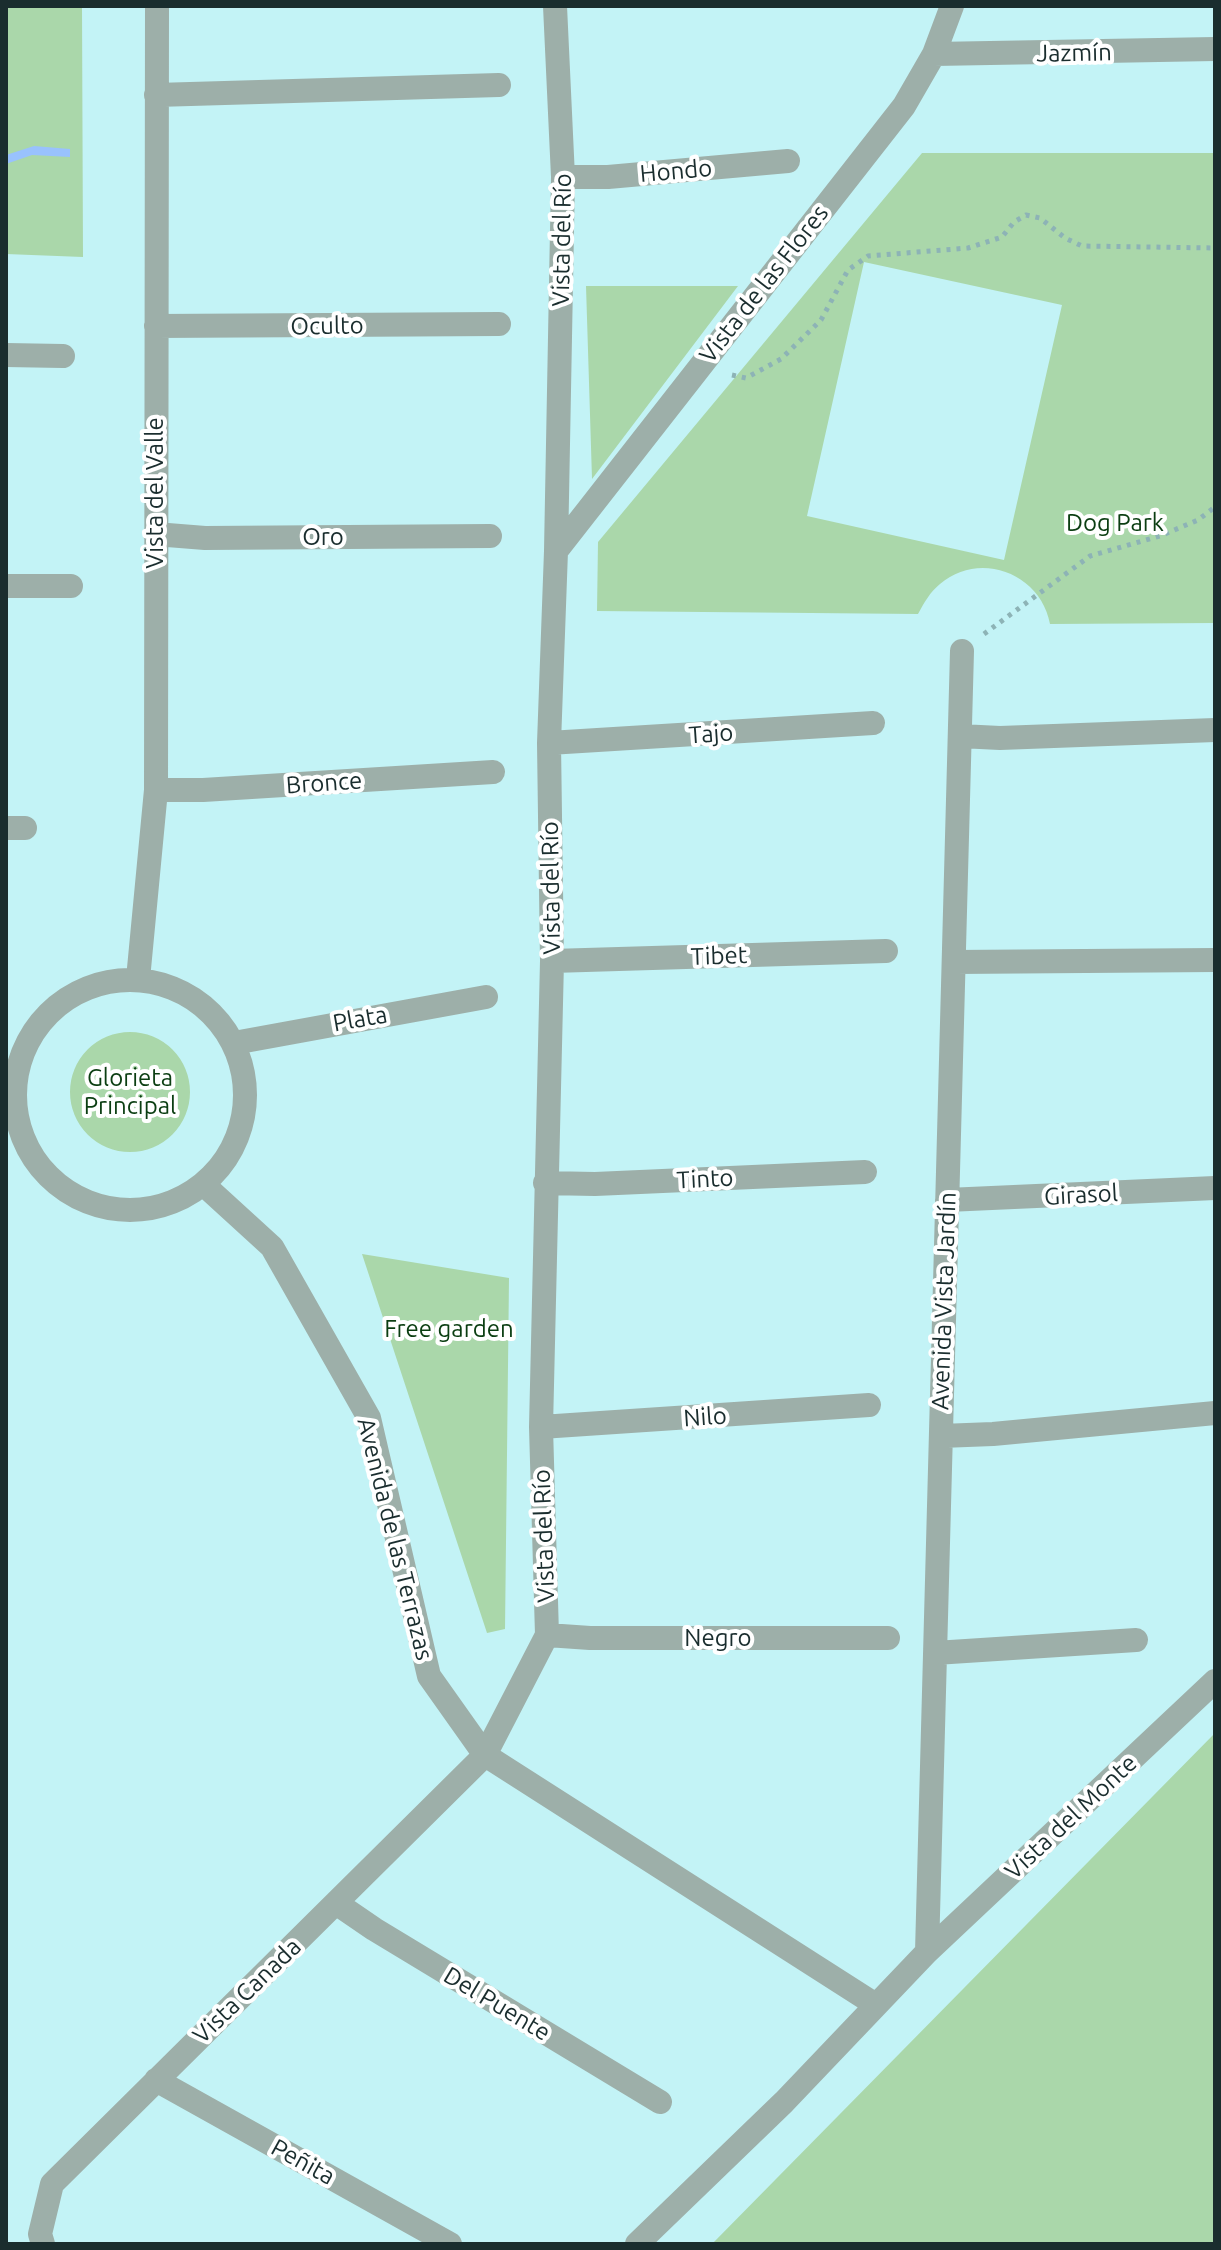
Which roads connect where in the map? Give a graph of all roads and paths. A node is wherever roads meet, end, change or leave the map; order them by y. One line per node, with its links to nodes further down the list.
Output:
1 (157, 6): 7 (street, Vista del Valle)
2 (555, 6): 9 (street, Vista del Río)
3 (952, 6): 5 (street, Vista de las Flores)
4 (1215, 49): 5 (street, Jazmín)
5 (934, 54): 15 (street, Vista de las Flores)
6 (499, 85): 7 (street)
7 (156, 95): 12 (street, Vista del Valle)
8 (788, 161): 9 (street, Hondo)
9 (563, 177): 19 (street, Vista del Río)
10 (1215, 248): 15 (path)
11 (499, 324): 12 (street, Oculto)
12 (156, 326): 17 (street, Vista del Valle)
13 (6, 355): 14 (street)
14 (63, 356)
15 (700, 367): 19 (street, Vista de las Flores)
16 (1215, 507): 22 (path)
17 (155, 534): 18 (street, Oro); 28 (street, Vista del Valle)
18 (490, 536)
19 (556, 551): 26 (street, Vista del Río)
20 (6, 586): 21 (street)
21 (71, 586)
22 (962, 651): 25 (street, Avenida Vista Jardín)
23 (873, 723): 26 (street, Tajo)
24 (1215, 730): 25 (street)
25 (960, 736): 32 (street, Avenida Vista Jardín)
26 (549, 743): 31 (street, Vista del Río)
27 (493, 772): 28 (street, Bronce)
28 (156, 790): 33 (street, Vista del Valle)
29 (886, 951): 31 (street, Tibet)
30 (1215, 960): 32 (street)
31 (552, 961): 38 (street, Vista del Río)
32 (955, 962): 41 (street, Avenida Vista Jardín)
33 (138, 979): 35 (street); 36 (street)
34 (486, 997): 35 (street, Plata)
35 (234, 1043): 39 (street)
36 (14, 1055): 39 (street)
37 (865, 1172): 38 (street, Tinto)
38 (545, 1183): 44 (street, Vista del Río)
39 (203, 1184): 51 (street, Avenida de las Terrazas)
40 (1215, 1188): 41 (street, Girasol)
41 (947, 1200): 45 (street, Avenida Vista Jardín)
42 (869, 1405): 44 (street, Nilo)
43 (1215, 1413): 45 (street)
44 (541, 1427): 46 (street, Vista del Río)
45 (941, 1436): 49 (street, Avenida Vista Jardín)
46 (547, 1635): 47 (street, Negro); 51 (street, Vista del Río)
47 (888, 1638)
48 (1136, 1640): 49 (street)
49 (935, 1653): 53 (street, Avenida Vista Jardín)
50 (1215, 1681): 53 (street, Vista del Monte)
51 (485, 1755): 52 (street, Vista Canada); 54 (street, Avenida de las Terrazas)
52 (336, 1903): 55 (street, Vista Canada); 56 (street, Del Puente)
53 (927, 1952): 54 (street, Vista del Monte)
54 (876, 2005): 59 (street, Vista del Monte)
55 (156, 2080): 57 (street, Vista Canada); 58 (street, Peñita)
56 (660, 2102)
57 (43, 2244)
58 (450, 2244)
59 (637, 2244)

